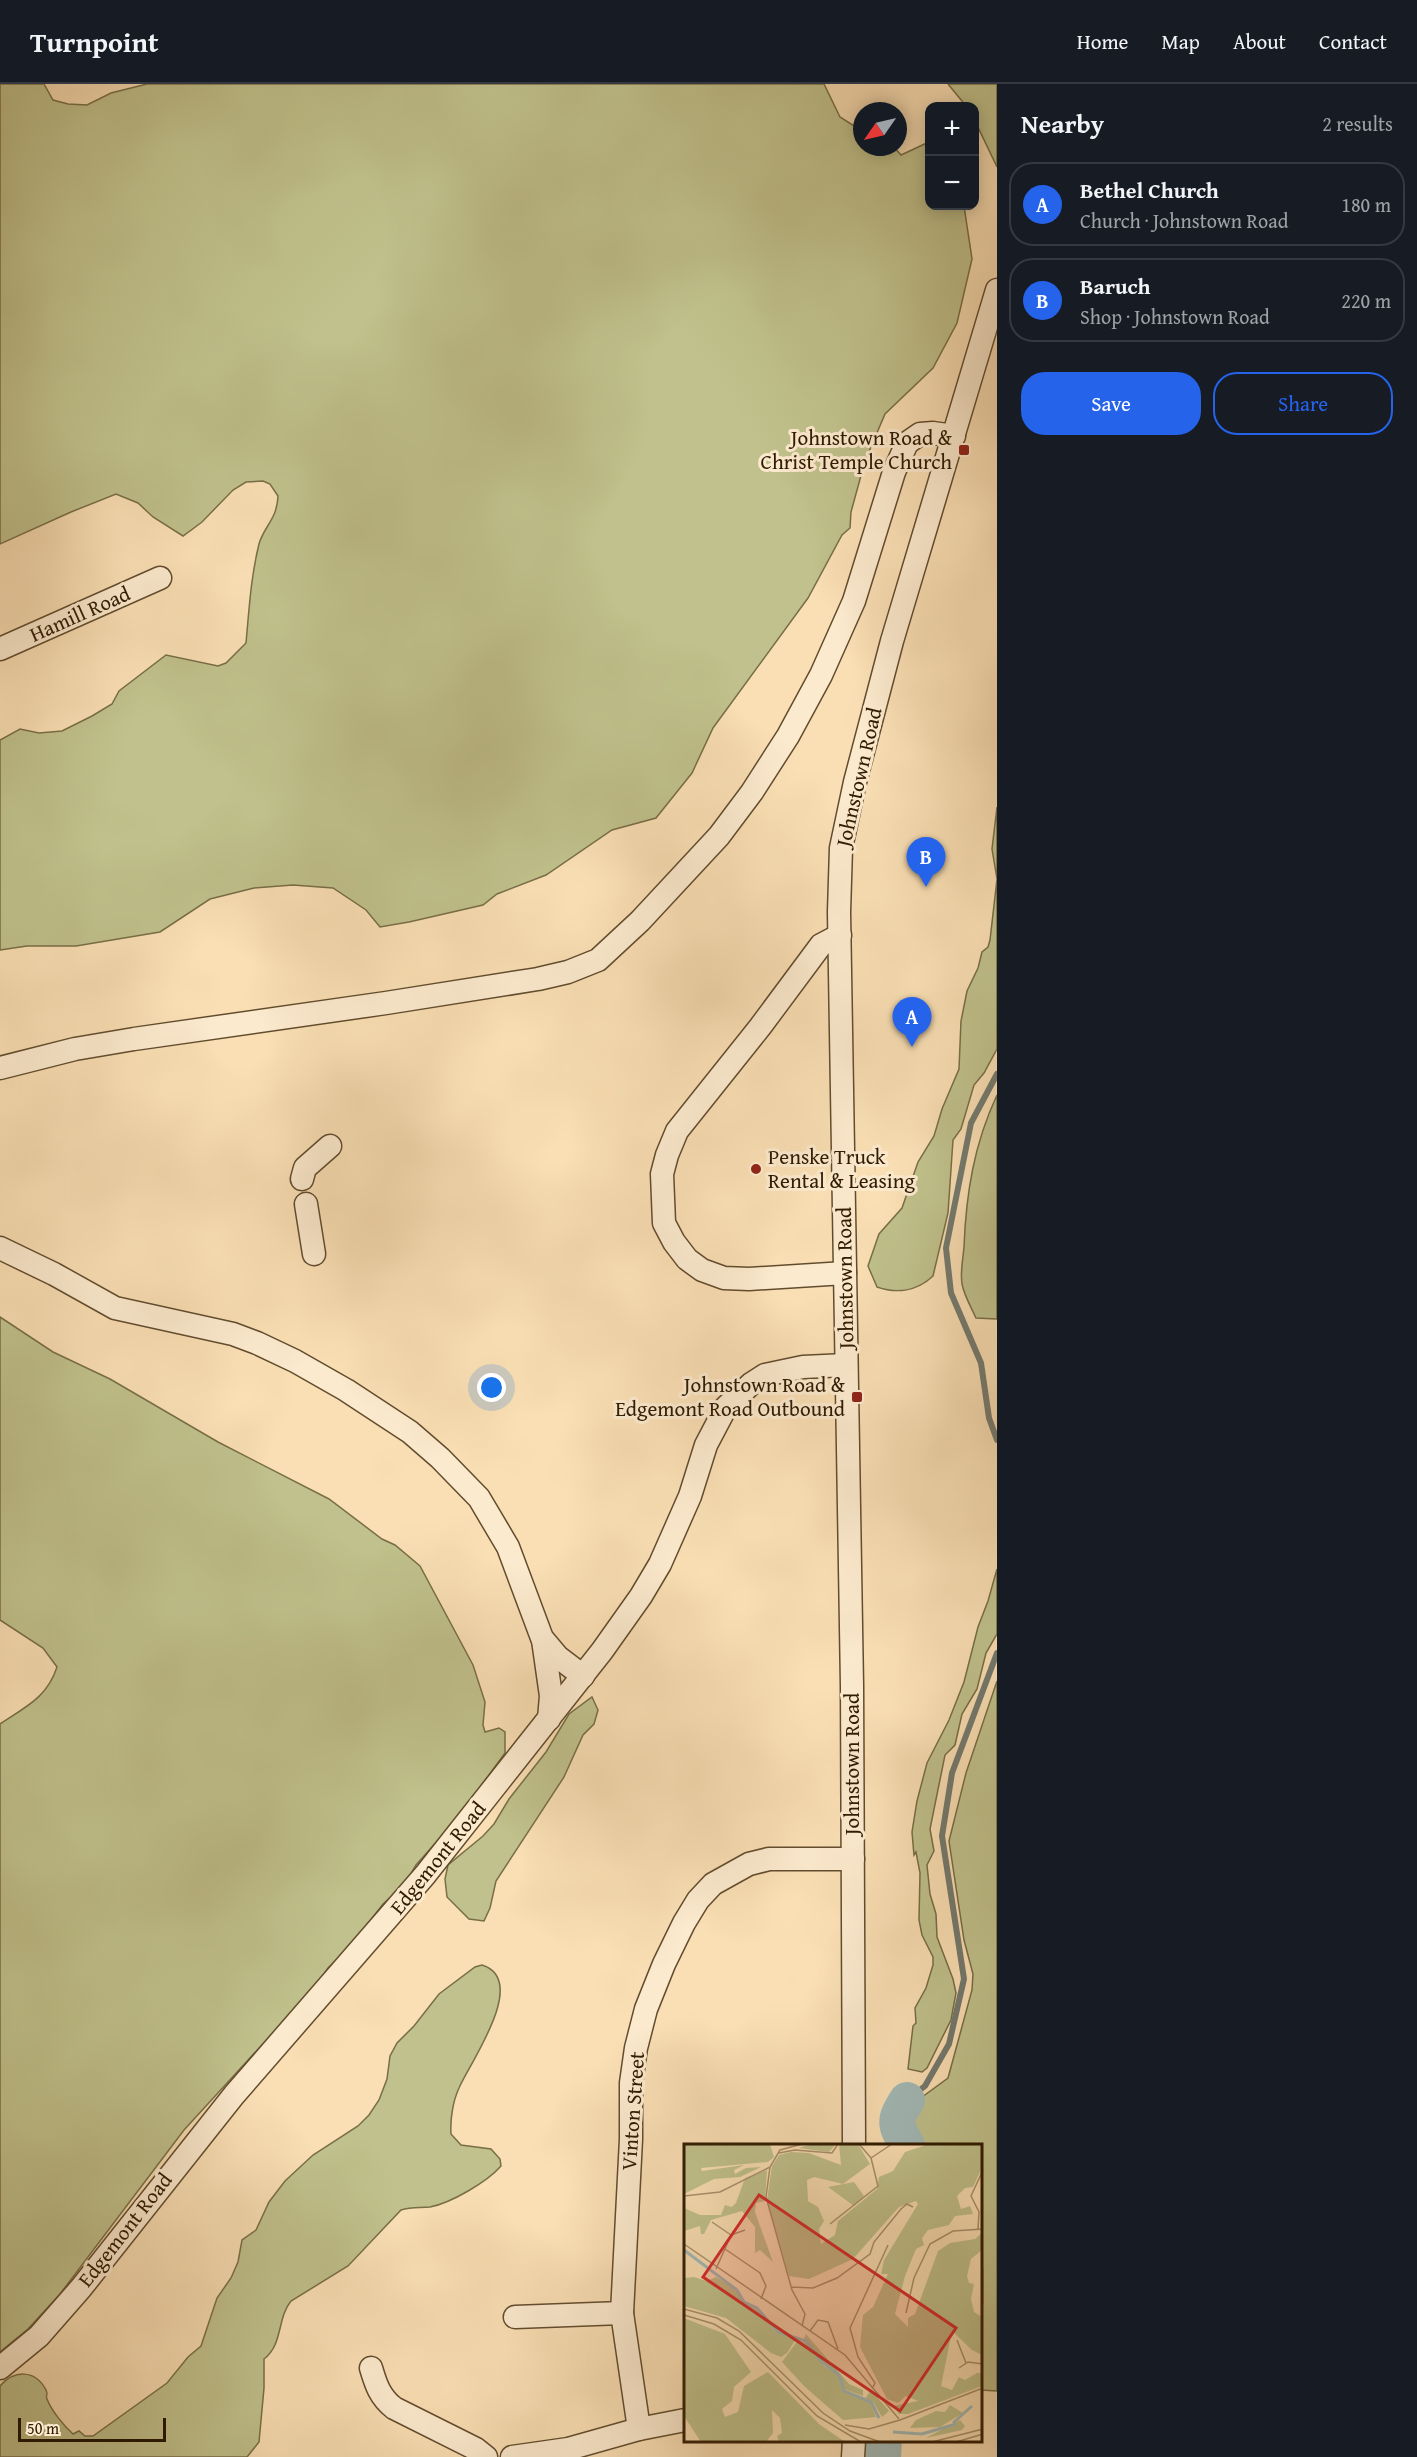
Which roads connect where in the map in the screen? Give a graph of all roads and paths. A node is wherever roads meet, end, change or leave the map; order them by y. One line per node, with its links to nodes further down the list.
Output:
1 (997, 290): 2 (street, Johnstown Road)
2 (954, 436): 5 (street, Johnstown Road); 6 (street)
3 (160, 578): 4 (street, Hamill Road)
4 (0, 649)
5 (840, 935): 12 (street, Johnstown Road); 12 (street)
6 (0, 1068)
7 (330, 1146): 8 (street)
8 (302, 1179)
9 (306, 1204): 11 (street)
10 (0, 1248): 14 (street)
11 (314, 1254)
12 (844, 1273): 13 (street, Johnstown Road)
13 (846, 1365): 15 (street, Edgemont Road); 17 (street, Johnstown Road)
14 (542, 1638): 15 (street); 16 (street)
15 (583, 1676): 16 (street, Edgemont Road)
16 (549, 1719): 21 (street, Edgemont Road)
17 (853, 1859): 18 (street, Johnstown Road); 19 (street, Vinton Street)
18 (854, 2144)
19 (622, 2313): 20 (street); 24 (street, Vinton Street)
20 (514, 2317)
21 (0, 2368)
22 (371, 2368): 26 (street)
23 (684, 2420): 24 (street)
24 (639, 2429): 27 (street)
25 (854, 2442): 28 (street)
26 (486, 2457)
27 (512, 2457)
28 (853, 2457)

